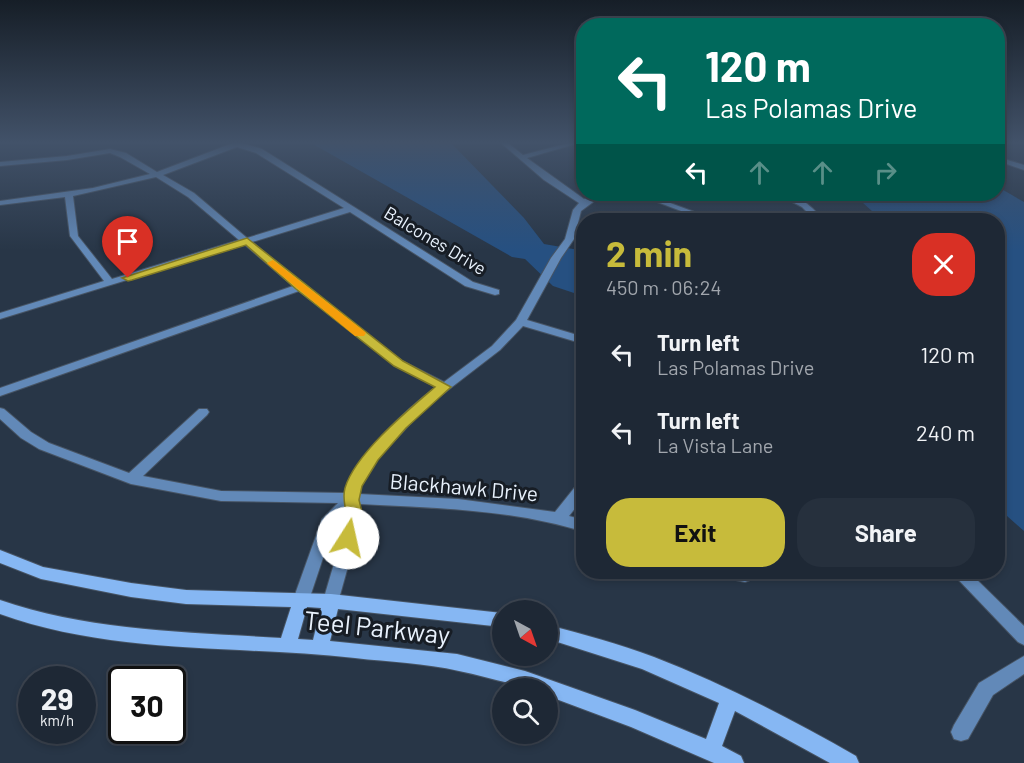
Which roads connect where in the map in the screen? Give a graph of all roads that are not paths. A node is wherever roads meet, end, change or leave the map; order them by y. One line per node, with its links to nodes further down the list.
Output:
1 (146, 179): 5 (street)
2 (165, 179): 16 (street)
3 (303, 179): 11 (street, Balcones Drive)
4 (548, 179): 6 (street)
5 (69, 195): 10 (street); 17 (street)
6 (576, 197)
7 (659, 201): 13 (street)
8 (796, 201): 14 (street)
9 (584, 202): 12 (street)
10 (0, 203)
11 (351, 209): 16 (street); 19 (street, Balcones Drive)
12 (578, 213)
13 (693, 213)
14 (812, 213)
15 (576, 216): 21 (street)
16 (247, 241): 17 (street); 18 (street)
17 (110, 284): 20 (street)
18 (300, 287): 23 (street); 24 (street)
19 (495, 292)
20 (0, 316)
21 (521, 322): 22 (street); 23 (street)
22 (576, 339)
23 (445, 387): 29 (street)
24 (0, 392)
25 (0, 412): 27 (street, Blackhawk Drive)
26 (203, 412): 27 (street)
27 (131, 479): 29 (street, Blackhawk Drive)
28 (576, 496): 30 (street)
29 (351, 500): 30 (street, Blackhawk Drive); 34 (street); 35 (street)
30 (559, 518): 31 (street, Blackhawk Drive)
31 (576, 523)
32 (0, 556): 34 (main road, Teel Parkway)
33 (966, 579): 39 (street)
34 (301, 600): 35 (main road, Teel Parkway); 40 (main road)
35 (331, 601): 37 (main road, Teel Parkway); 41 (main road)
36 (0, 607): 40 (main road, Teel Parkway)
37 (492, 619)
38 (558, 635): 43 (main road)
39 (1024, 638)
40 (286, 645): 41 (main road, Teel Parkway)
41 (321, 648): 45 (main road, Teel Parkway)
42 (1024, 664): 44 (street)
43 (729, 700): 45 (main road); 47 (main road)
44 (961, 732)
45 (711, 751): 46 (main road, Teel Parkway)
46 (734, 763)
47 (849, 763)

